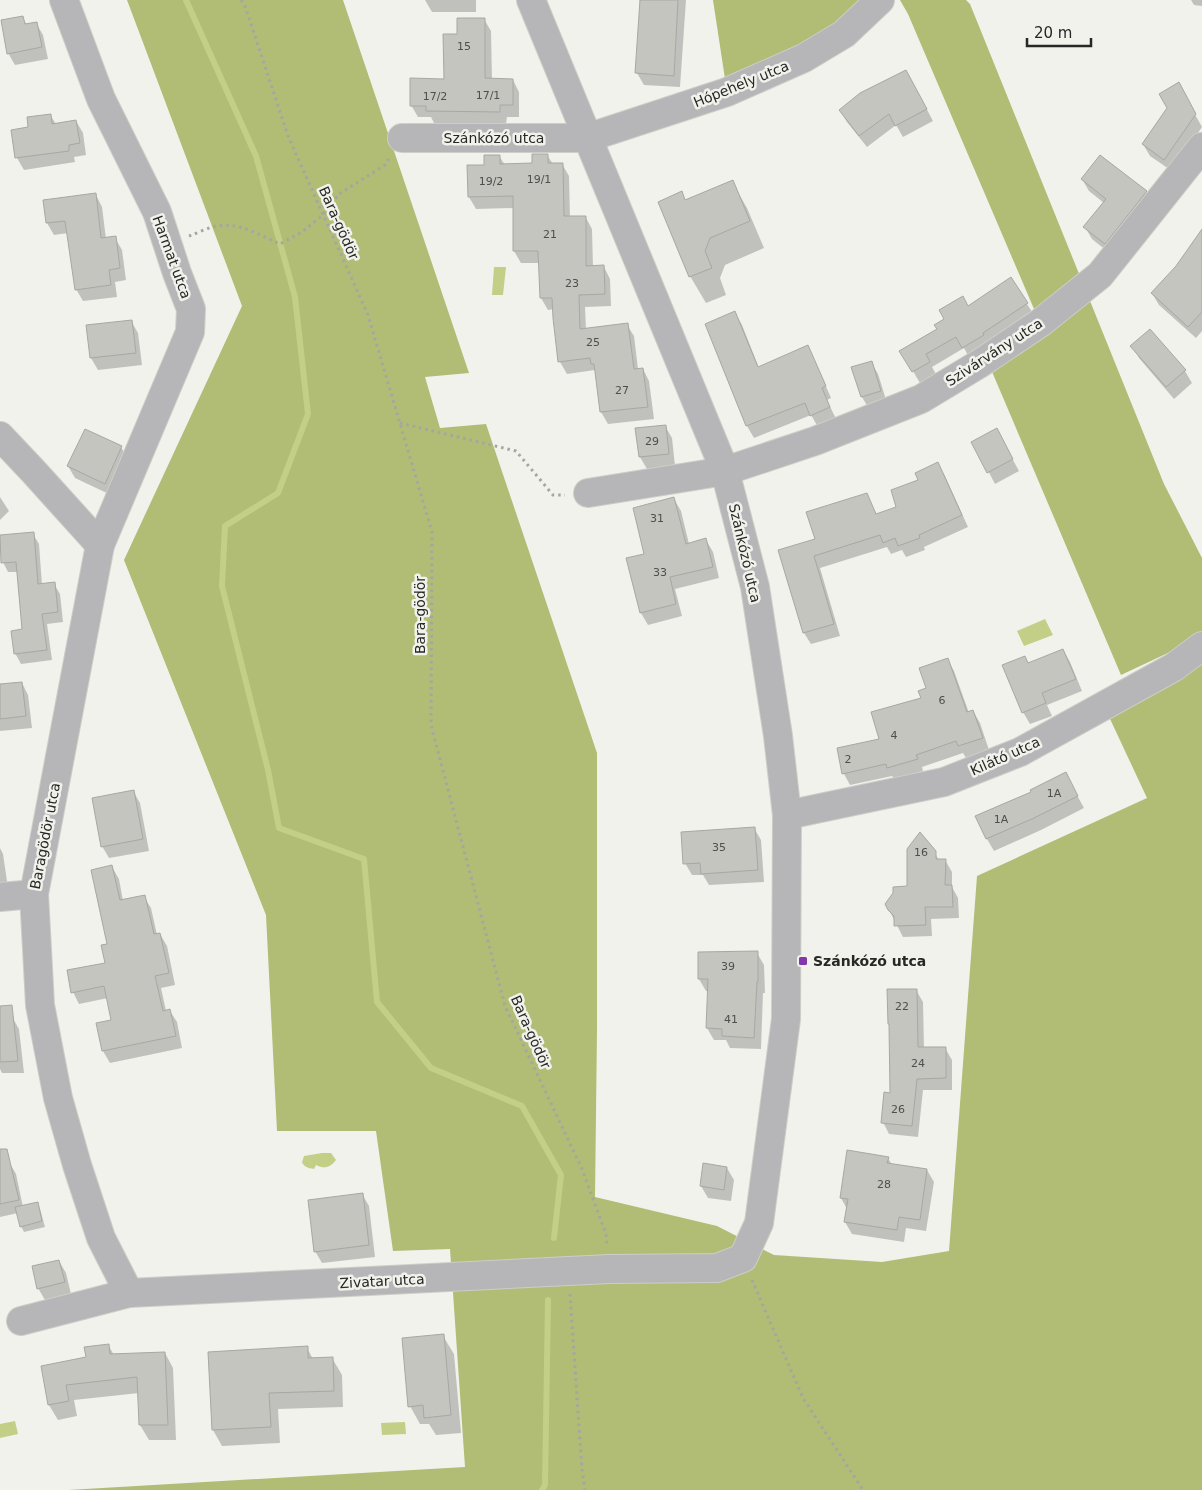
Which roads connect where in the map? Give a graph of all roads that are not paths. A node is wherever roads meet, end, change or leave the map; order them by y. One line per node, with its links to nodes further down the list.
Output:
1 (64, 0): 10 (street, Harmat utca)
2 (531, 0): 5 (street, Szánkózó utca)
3 (880, 0): 5 (street, Hópehely utca)
4 (402, 138): 5 (street, Szánkózó utca)
5 (587, 138): 8 (street, Szánkózó utca)
6 (1202, 147): 8 (street, Szivárvány utca)
7 (0, 436): 10 (street)
8 (725, 471): 9 (street); 12 (street, Szánkózó utca)
9 (588, 493)
10 (100, 545): 13 (street, Baragödör utca)
11 (1202, 646): 12 (street, Kilátó utca)
12 (787, 815): 15 (street, Szánkózó utca)
13 (34, 894): 14 (street); 16 (street, Baragödör utca)
14 (0, 897)
15 (744, 1258): 16 (street, Zivatar utca)
16 (129, 1294): 17 (street, Zivatar utca)
17 (21, 1321)

